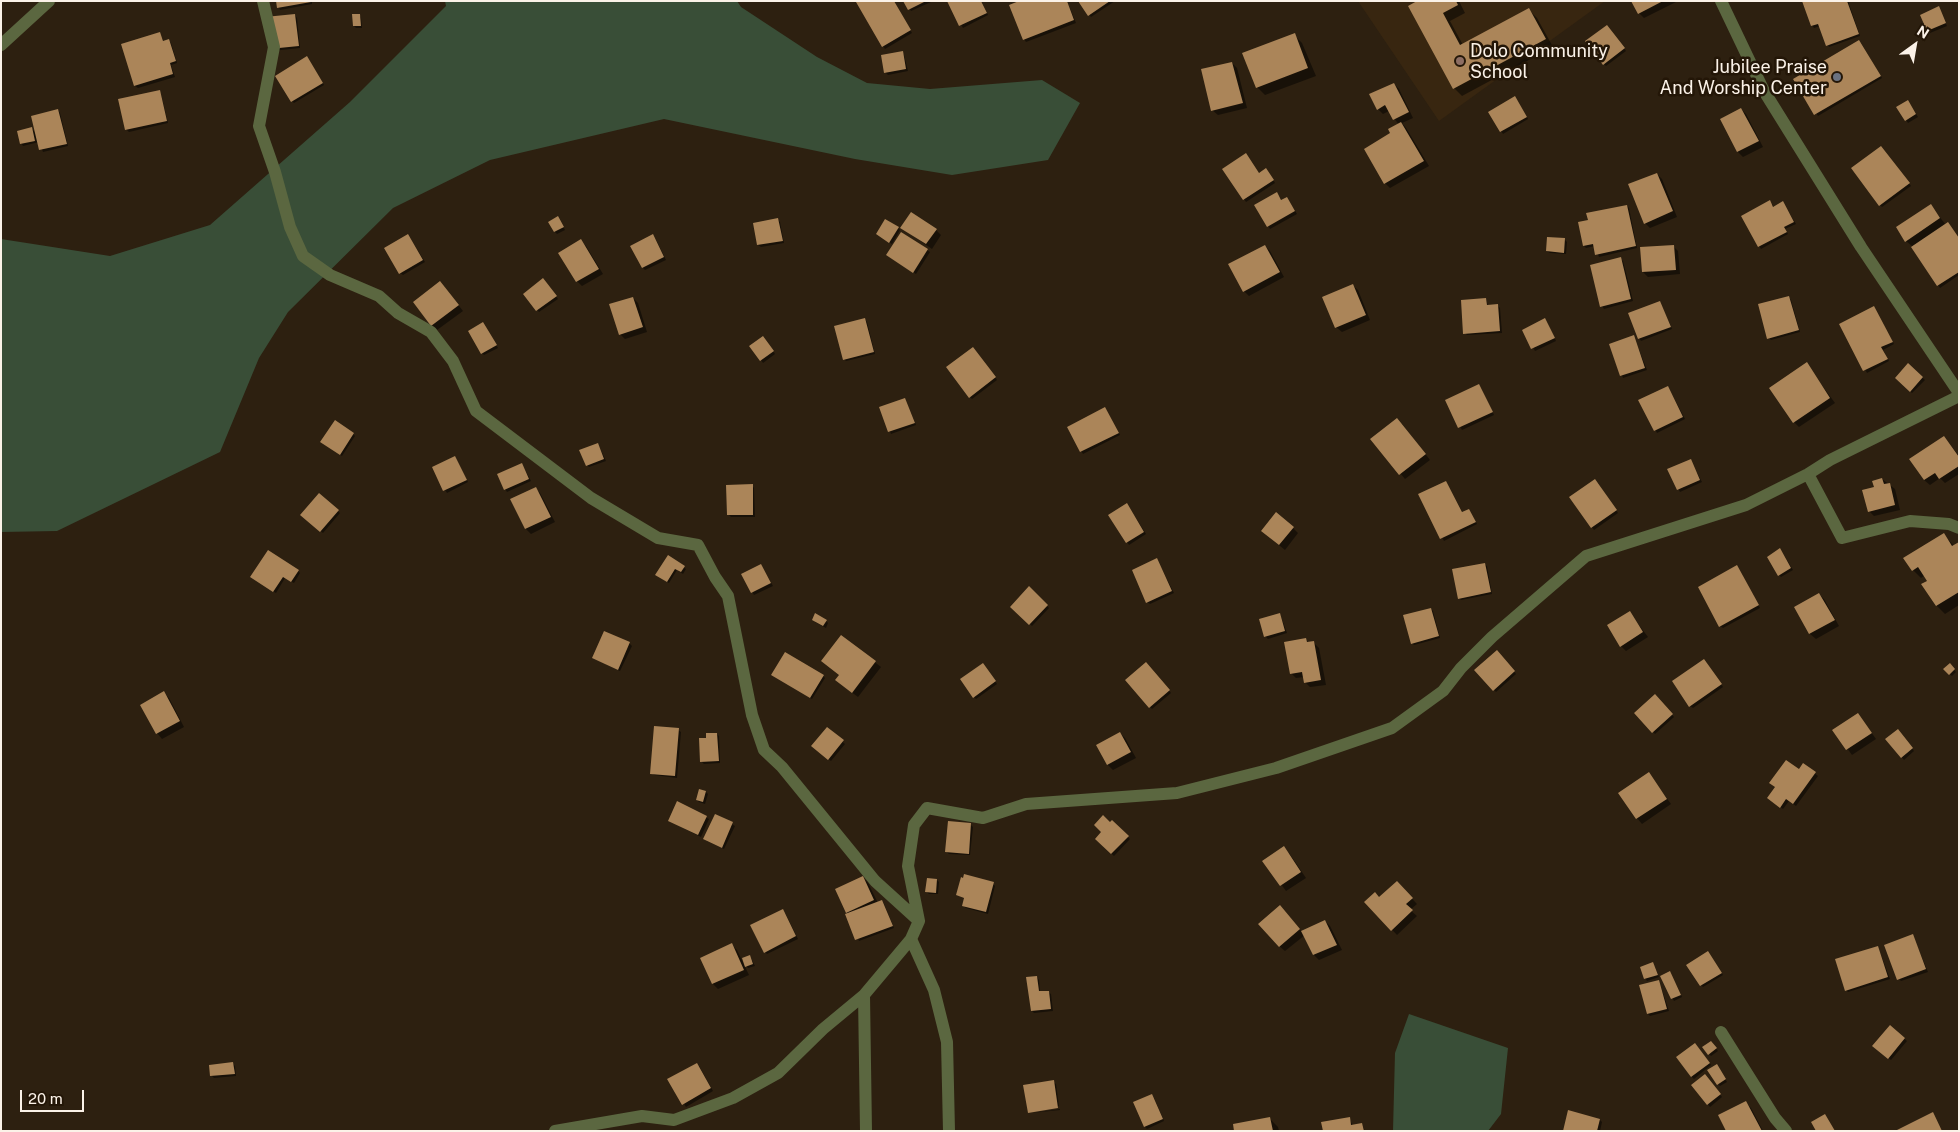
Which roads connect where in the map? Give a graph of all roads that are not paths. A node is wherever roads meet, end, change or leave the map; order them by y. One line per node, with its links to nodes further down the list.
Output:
1 (49, 1): 4 (street)
2 (262, 1): 8 (street)
3 (1721, 1): 5 (street)
4 (1, 44)
5 (1959, 394): 6 (street)
6 (1808, 474): 7 (street); 8 (street)
7 (1959, 528)
8 (920, 921): 9 (street)
9 (911, 939): 10 (street); 14 (street)
10 (864, 995): 12 (street); 13 (street)
11 (1721, 1032): 15 (street)
12 (555, 1131)
13 (866, 1131)
14 (950, 1131)
15 (1786, 1131)

